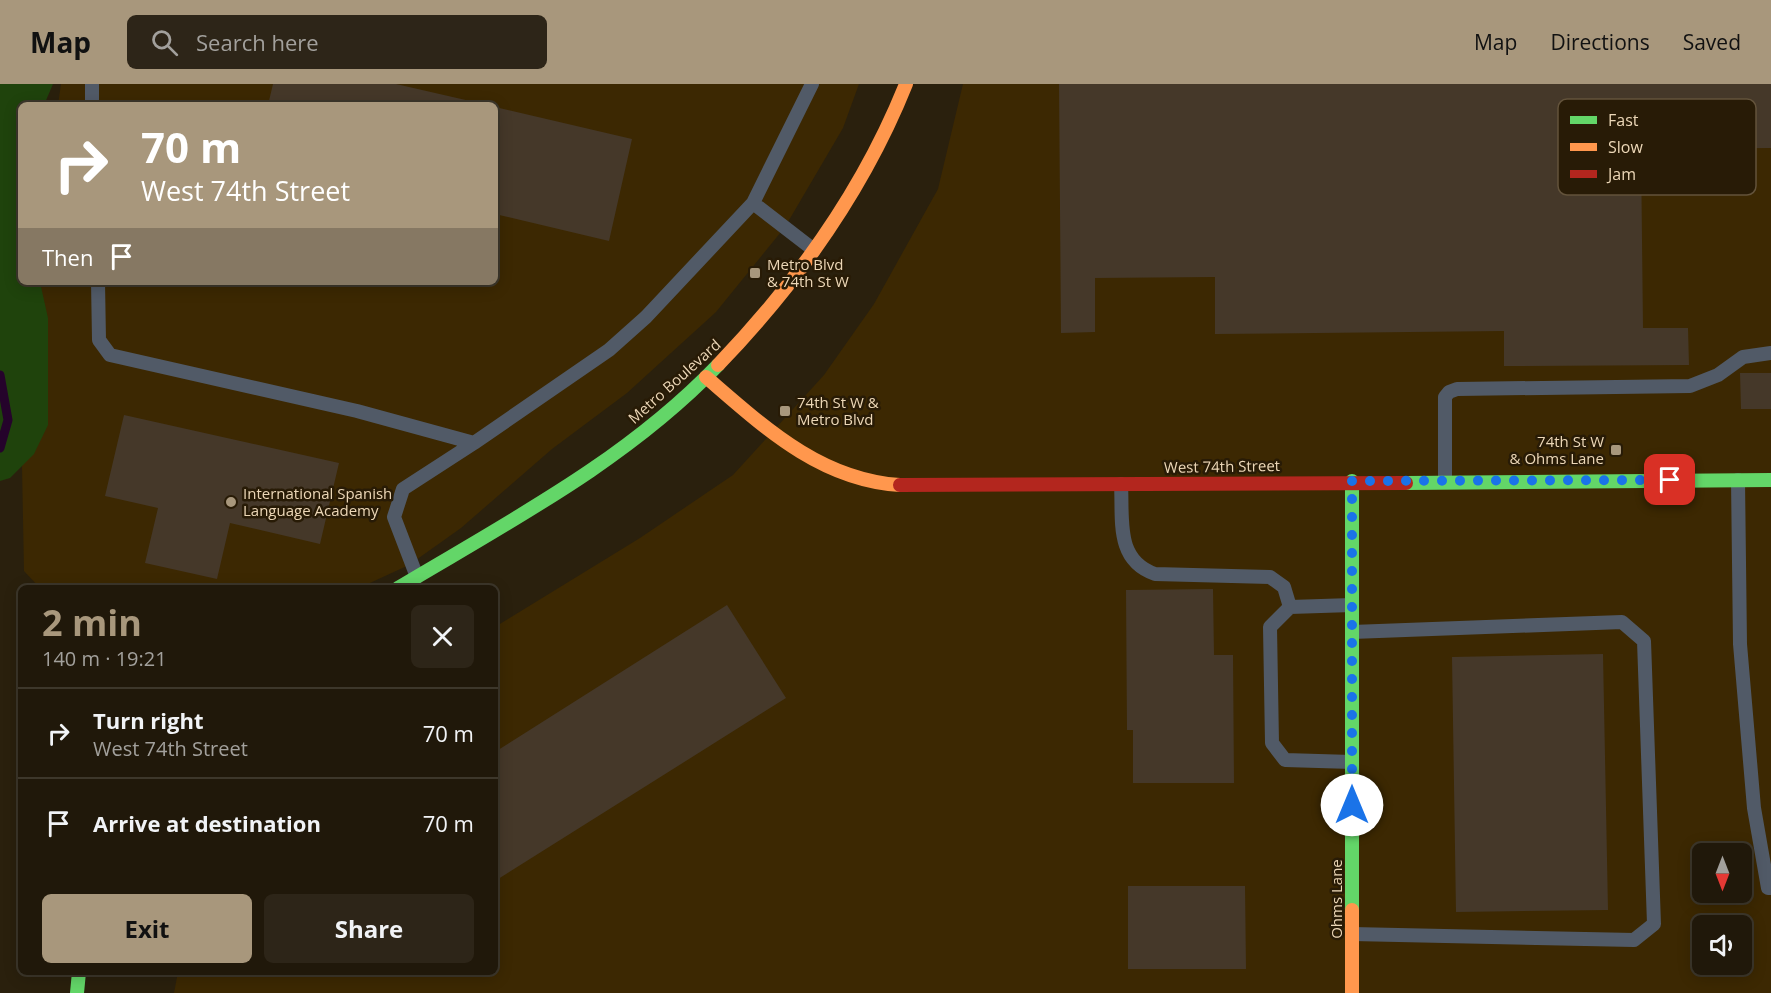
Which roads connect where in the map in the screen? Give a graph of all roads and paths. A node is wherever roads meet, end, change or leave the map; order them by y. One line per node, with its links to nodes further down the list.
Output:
1 (92, 84): 4 (lane)
2 (812, 84): 5 (lane)
3 (906, 84): 6 (street, Metro Boulevard)
4 (92, 102)
5 (753, 203): 6 (lane); 10 (lane)
6 (814, 250): 9 (street, Metro Boulevard)
7 (98, 285): 10 (lane)
8 (1771, 353): 14 (lane)
9 (706, 377): 15 (street, West 74th Street); 16 (street, Metro Boulevard)
10 (474, 443): 16 (lane)
11 (1738, 480): 12 (street, West 74th Street); 14 (street, West 74th Street); 22 (lane)
12 (1771, 480)
13 (1352, 481): 14 (street, West 74th Street); 15 (street, West 74th Street); 18 (street, Ohms Lane)
14 (1445, 481)
15 (1121, 484): 19 (lane)
16 (417, 577): 17 (street, Metro Boulevard)
17 (403, 585)
18 (1352, 605): 19 (lane); 20 (street, Ohms Lane)
19 (1290, 607): 21 (lane)
20 (1352, 632): 21 (street, Ohms Lane); 23 (lane)
21 (1352, 762): 23 (street, Ohms Lane)
22 (1771, 888)
23 (1352, 934): 26 (street, Ohms Lane)
24 (79, 975): 25 (street)
25 (77, 993)
26 (1352, 993)

